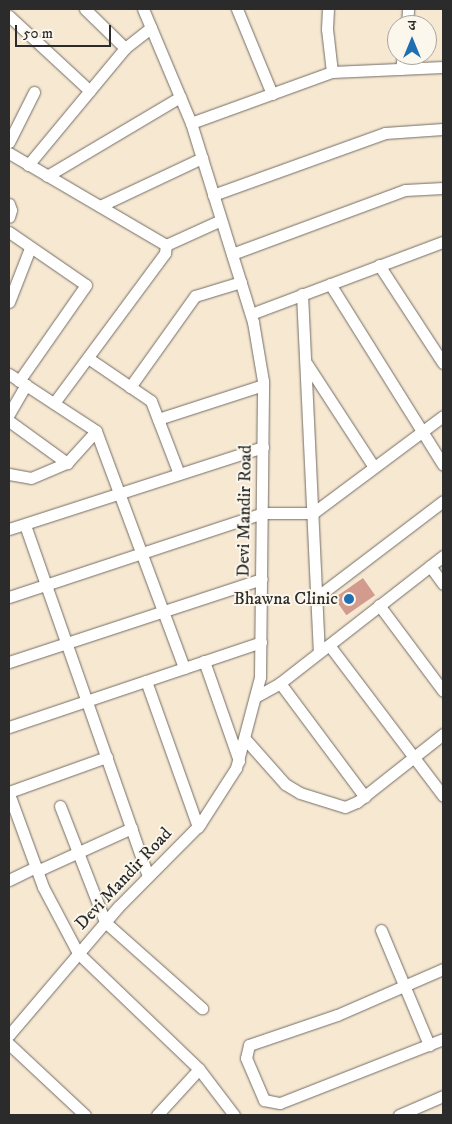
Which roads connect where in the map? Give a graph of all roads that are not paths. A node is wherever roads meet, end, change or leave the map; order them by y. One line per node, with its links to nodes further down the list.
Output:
1 (12, 9): 6 (street)
2 (86, 9): 8 (street)
3 (143, 9): 7 (street, Devi Mandir Road)
4 (237, 9): 15 (street)
5 (328, 9): 12 (street)
6 (9, 16): 13 (street)
7 (151, 28): 8 (street); 16 (street, Devi Mandir Road)
8 (126, 48): 13 (street)
9 (402, 65): 11 (street)
10 (443, 67): 11 (street)
11 (401, 69): 12 (street)
12 (332, 72): 15 (street)
13 (90, 91): 22 (street)
14 (34, 92): 19 (street)
15 (272, 94): 17 (street)
16 (180, 97): 17 (street, Devi Mandir Road); 23 (street)
17 (191, 123): 21 (street, Devi Mandir Road)
18 (443, 129): 25 (street)
19 (9, 142)
20 (9, 153): 22 (street)
21 (202, 158): 25 (street, Devi Mandir Road); 27 (street)
22 (28, 165): 23 (street)
23 (47, 176): 27 (street)
24 (443, 188): 34 (street)
25 (213, 195): 29 (street, Devi Mandir Road)
26 (9, 204): 28 (street)
27 (100, 206): 32 (street)
28 (9, 217)
29 (221, 220): 32 (street); 34 (street, Devi Mandir Road)
30 (9, 232): 33 (street)
31 (443, 242): 35 (street)
32 (166, 245): 42 (street)
33 (30, 248): 38 (street); 46 (street)
34 (232, 254): 36 (street, Devi Mandir Road)
35 (379, 266): 37 (street); 44 (street)
36 (241, 282): 41 (street, Devi Mandir Road); 48 (street)
37 (330, 284): 39 (street); 55 (street)
38 (12, 286): 40 (street)
39 (302, 294): 41 (street); 43 (street)
40 (9, 302)
41 (251, 314): 47 (street, Devi Mandir Road)
42 (88, 358): 48 (street); 49 (street)
43 (306, 363): 59 (street); 64 (street)
44 (443, 364)
45 (9, 374): 46 (street)
46 (22, 383): 49 (street); 50 (street)
47 (263, 385): 52 (street); 56 (street, Devi Mandir Road)
48 (130, 387): 52 (street)
49 (54, 404): 54 (street)
50 (9, 414)
51 (443, 416): 55 (street)
52 (158, 419): 61 (street)
53 (9, 421): 57 (street)
54 (96, 431): 57 (street); 62 (street)
55 (420, 432): 58 (street); 59 (street)
56 (263, 447): 61 (street); 65 (street, Devi Mandir Road)
57 (67, 463): 60 (street)
58 (443, 465)
59 (374, 467): 64 (street)
60 (9, 474)
61 (179, 474): 62 (street)
62 (120, 494): 66 (street); 68 (street)
63 (443, 502): 75 (street)
64 (314, 513): 65 (street); 75 (street)
65 (262, 514): 68 (street); 71 (street, Devi Mandir Road)
66 (25, 525): 67 (street); 72 (street)
67 (9, 529)
68 (142, 553): 72 (street); 77 (street)
69 (443, 556): 70 (street)
70 (430, 566): 73 (street); 76 (street)
71 (262, 579): 77 (street); 78 (street, Devi Mandir Road)
72 (46, 584): 74 (street); 79 (street)
73 (443, 584)
74 (9, 596)
75 (317, 597): 81 (street)
76 (380, 606): 80 (street); 87 (street)
77 (163, 611): 79 (street); 84 (street)
78 (261, 642): 82 (street); 88 (street, Devi Mandir Road)
79 (67, 643): 83 (street); 89 (street)
80 (329, 645): 81 (street); 94 (street)
81 (319, 652): 86 (street)
82 (204, 661): 84 (street); 95 (street)
83 (9, 662)
84 (184, 668): 85 (street)
85 (146, 681): 89 (street); 100 (street)
86 (280, 683): 88 (street); 97 (street)
87 (443, 690)
88 (257, 696): 92 (street, Devi Mandir Road)
89 (87, 701): 90 (street); 93 (street)
90 (9, 727)
91 (443, 734): 94 (street)
92 (246, 740): 95 (street, Devi Mandir Road); 97 (street)
93 (107, 757): 96 (street); 101 (street)
94 (414, 757): 97 (street); 98 (street)
95 (239, 761): 100 (street, Devi Mandir Road)
96 (9, 793): 103 (street)
97 (365, 796)
98 (443, 796)
99 (60, 806): 102 (street)
100 (198, 827): 104 (street, Devi Mandir Road)
101 (132, 828): 102 (street); 104 (street)
102 (78, 852): 103 (street); 106 (street)
103 (36, 869): 105 (street); 108 (street)
104 (148, 876): 106 (street, Devi Mandir Road)
105 (9, 880)
106 (105, 922): 108 (street, Devi Mandir Road); 111 (street)
107 (381, 930): 110 (street)
108 (78, 953): 112 (street, Devi Mandir Road); 116 (street)
109 (443, 969): 110 (street)
110 (406, 985): 115 (street); 115 (street)
111 (202, 1008)
112 (9, 1035)
113 (443, 1040): 115 (street)
114 (9, 1044): 118 (street)
115 (430, 1045)
116 (199, 1069): 119 (street); 120 (street)
117 (443, 1096): 121 (street)
118 (85, 1115)
119 (157, 1115)
120 (234, 1115)
121 (399, 1115)

